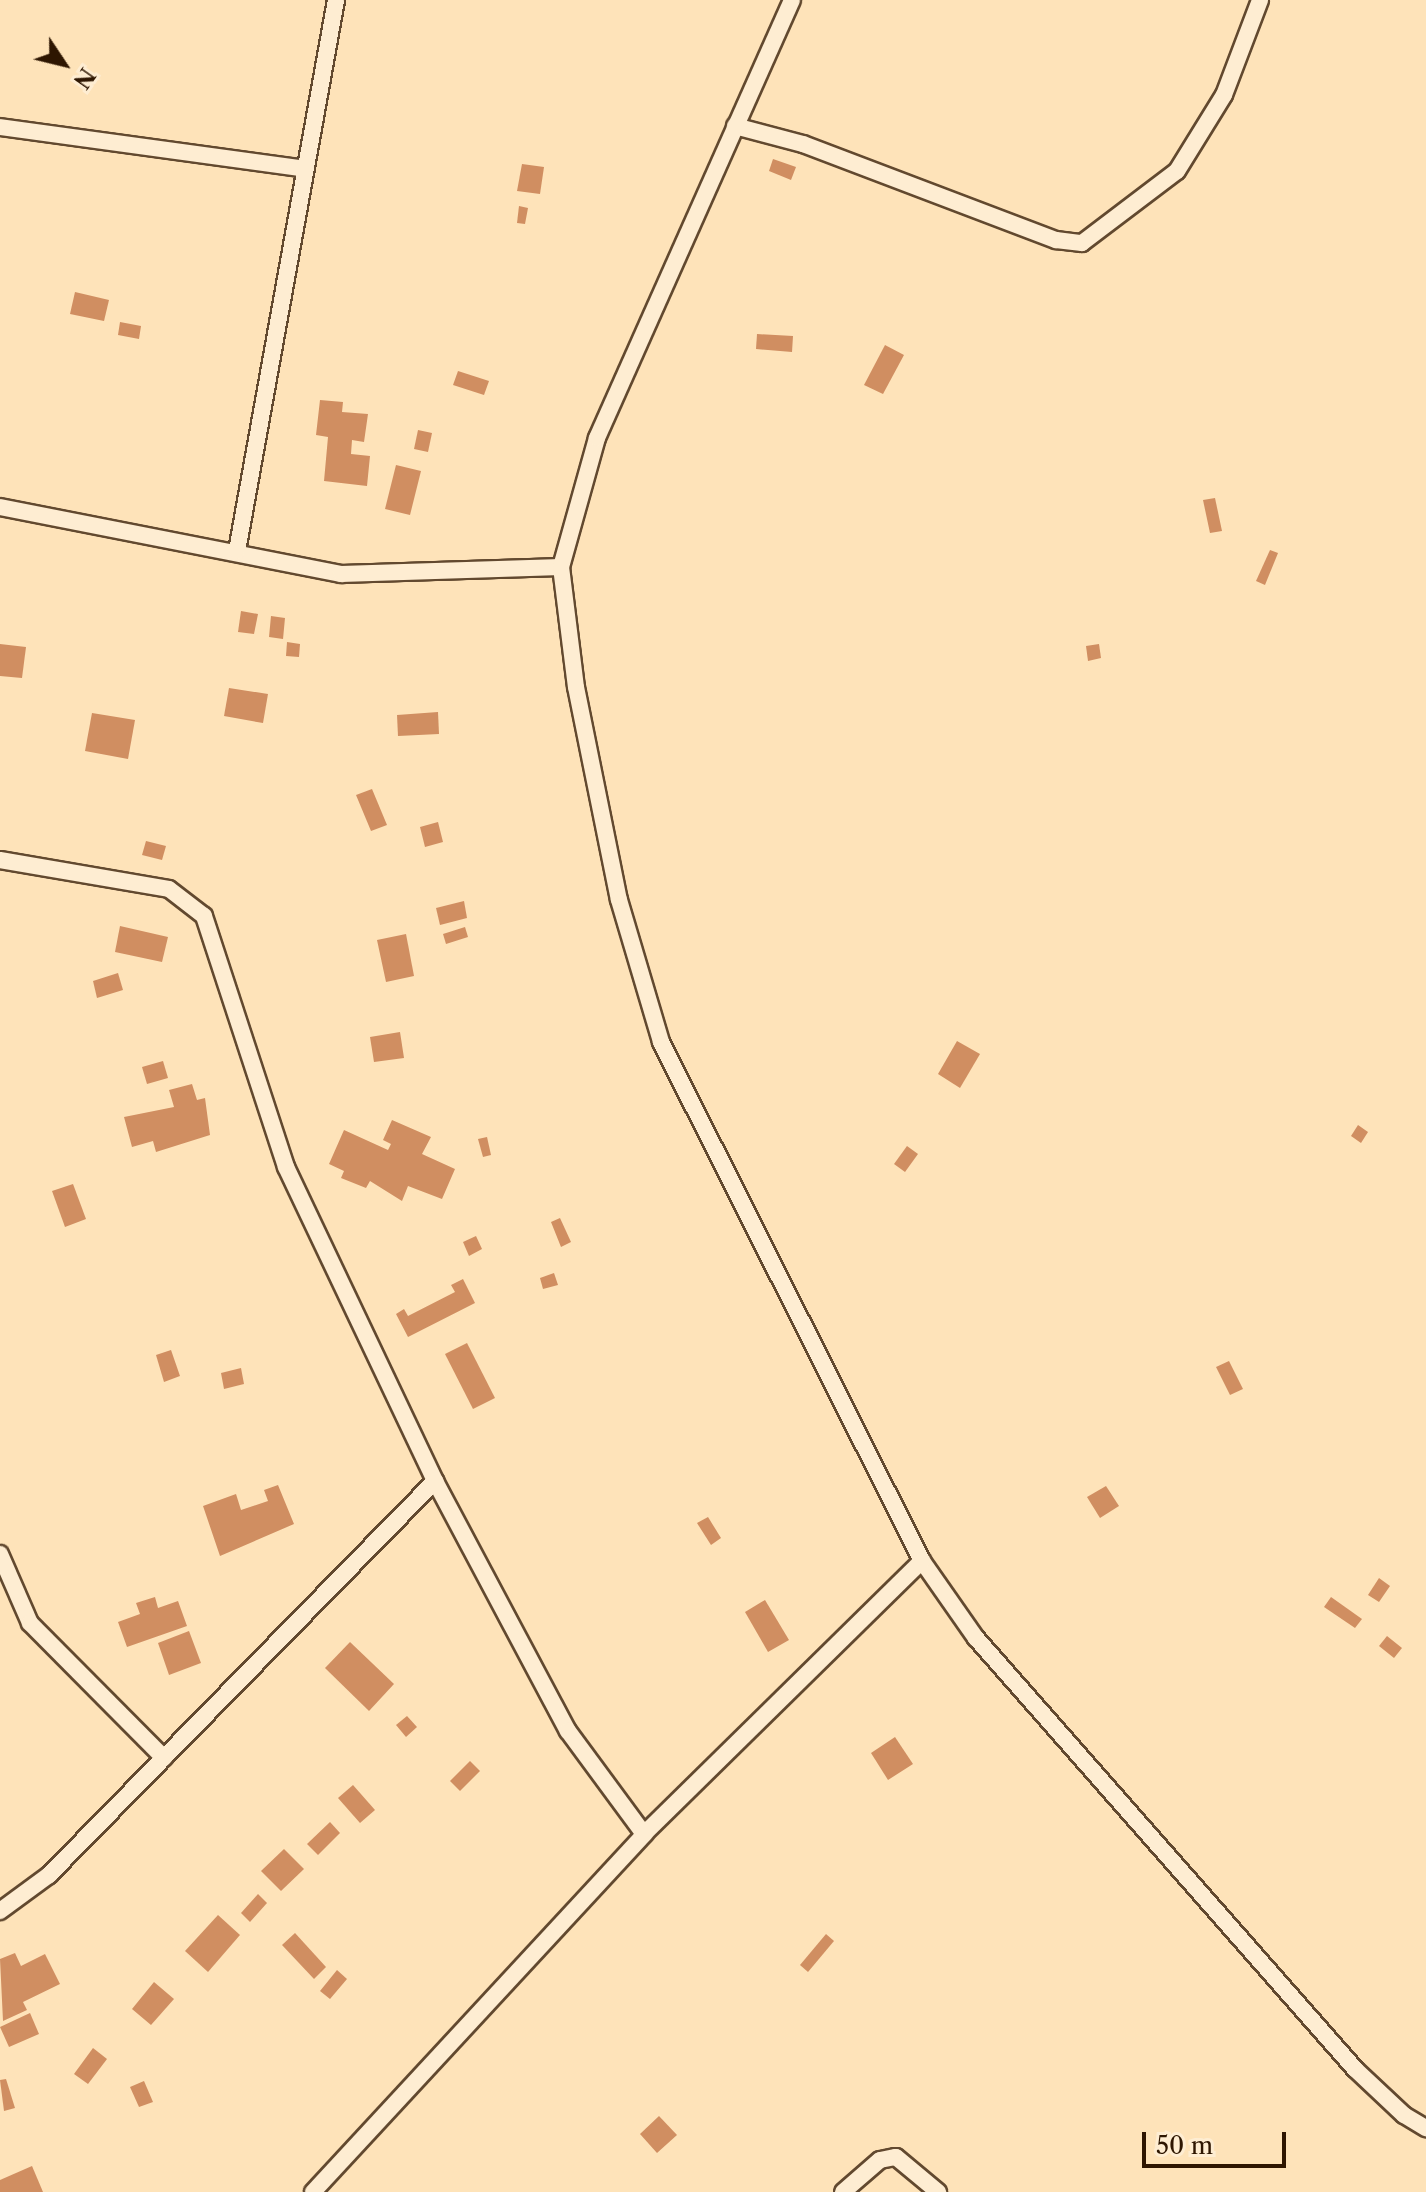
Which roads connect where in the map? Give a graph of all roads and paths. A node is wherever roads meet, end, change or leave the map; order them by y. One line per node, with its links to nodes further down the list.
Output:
1 (336, 0): 6 (street)
2 (792, 0): 4 (street)
3 (1260, 0): 4 (street)
4 (735, 126): 9 (street)
5 (0, 127): 6 (street)
6 (305, 169): 8 (street)
7 (0, 507): 8 (street)
8 (237, 551): 9 (street)
9 (561, 567): 13 (street)
10 (0, 860): 11 (street)
11 (435, 1481): 14 (street); 15 (street)
12 (0, 1554): 14 (street)
13 (922, 1561): 15 (street); 17 (street)
14 (164, 1758): 16 (street)
15 (644, 1834): 18 (street)
16 (0, 1911)
17 (1426, 2128)
18 (313, 2192)
19 (843, 2192): 20 (street)
20 (938, 2192)

